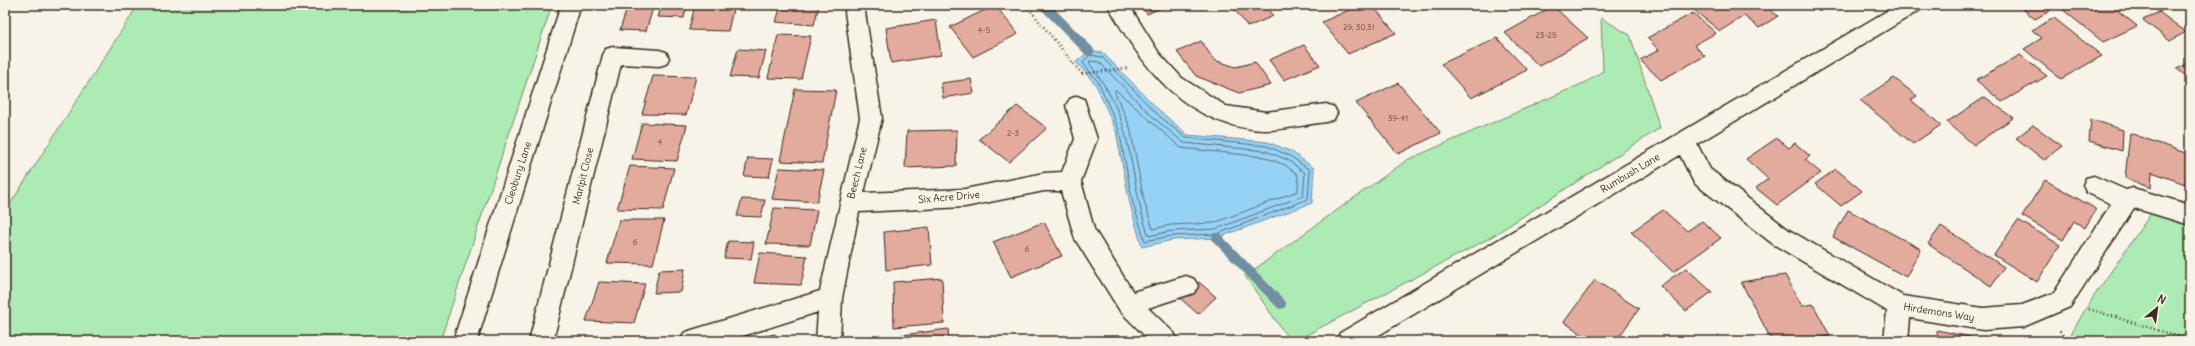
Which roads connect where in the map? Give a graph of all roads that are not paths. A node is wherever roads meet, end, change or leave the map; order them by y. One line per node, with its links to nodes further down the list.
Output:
1 (570, 5): 18 (street, Cleobury Lane)
2 (856, 5): 12 (street, Beech Lane)
3 (1118, 5): 7 (street)
4 (1913, 5): 8 (street, Rumbush Lane)
5 (659, 58): 19 (street, Marlpit Close)
6 (1077, 105): 9 (street)
7 (1326, 114)
8 (1684, 141): 17 (street, Hirdemons Way); 23 (street, Rumbush Lane)
9 (1070, 181): 12 (street, Six Acre Drive); 16 (street)
10 (2094, 185): 11 (street)
11 (2126, 201): 13 (street); 17 (street, Hirdemons Way)
12 (850, 203): 15 (street, Beech Lane)
13 (2190, 215)
14 (1186, 286): 16 (street)
15 (830, 298): 20 (street); 21 (street, Beech Lane)
16 (1128, 304): 22 (street)
17 (1899, 306): 24 (street)
18 (466, 341)
19 (541, 341)
20 (692, 341)
21 (828, 341)
22 (1166, 341)
23 (1348, 341)
24 (1896, 341)

